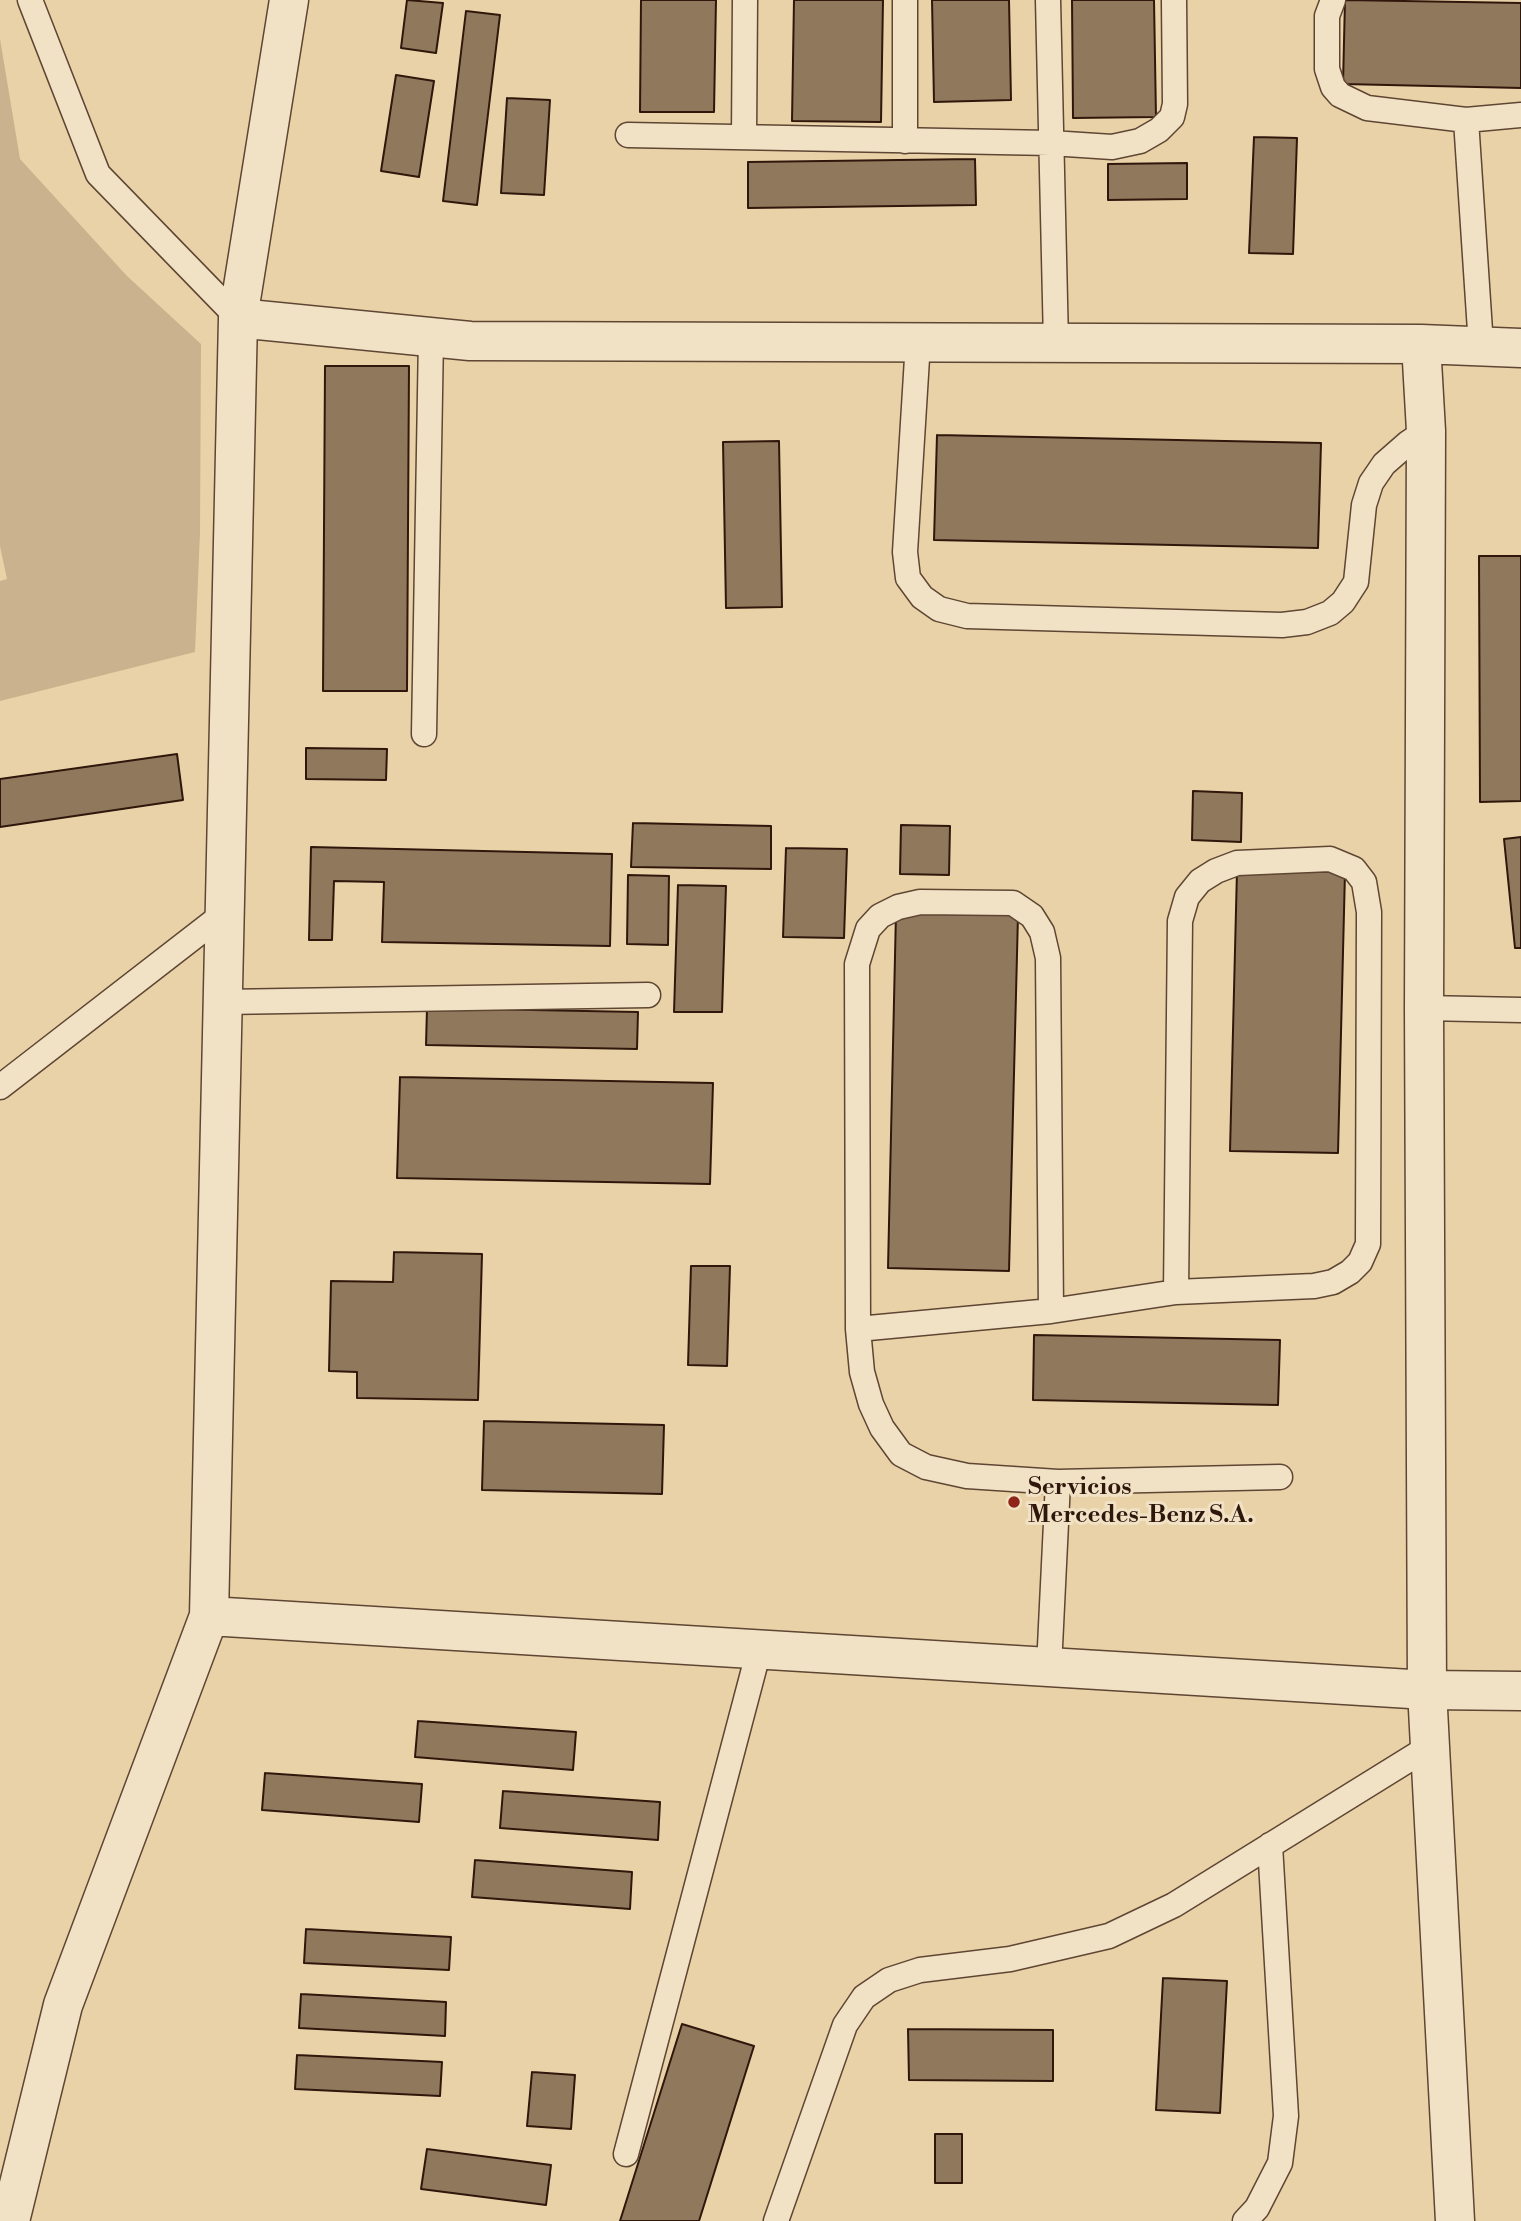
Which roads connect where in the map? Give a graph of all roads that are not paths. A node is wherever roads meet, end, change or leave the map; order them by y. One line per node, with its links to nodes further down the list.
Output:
1 (30, 0): 14 (lane)
2 (289, 0): 14 (street)
3 (744, 0): 11 (lane)
4 (905, 0): 12 (lane)
5 (1048, 0): 13 (lane)
6 (1174, 0): 13 (lane)
7 (1333, 0): 9 (lane)
8 (1521, 115): 9 (lane)
9 (1466, 120): 19 (lane)
10 (628, 135): 11 (lane)
11 (744, 137): 12 (lane)
12 (905, 141): 13 (lane)
13 (1051, 143): 17 (lane)
14 (238, 318): 15 (street); 23 (street)
15 (431, 337): 16 (street); 22 (lane)
16 (918, 342): 17 (street); 21 (lane)
17 (1056, 343): 18 (street)
18 (1421, 344): 19 (street); 21 (street)
19 (1481, 346): 20 (street)
20 (1521, 348)
21 (1426, 432): 26 (street)
22 (424, 734)
23 (226, 912): 25 (street); 28 (lane)
24 (648, 995): 25 (lane)
25 (224, 1002): 34 (street)
26 (1424, 1008): 27 (lane); 37 (street)
27 (1521, 1010)
28 (0, 1087)
29 (1176, 1292): 29 (lane); 30 (lane)
30 (1051, 1311): 31 (lane); 31 (lane)
31 (858, 1329): 33 (lane)
32 (1280, 1477): 33 (lane)
33 (1058, 1482): 36 (lane)
34 (209, 1616): 35 (street); 42 (street)
35 (759, 1650): 36 (street); 41 (lane)
36 (1049, 1667): 37 (street)
37 (1427, 1690): 38 (street); 39 (street)
38 (1521, 1691)
39 (1429, 1747): 40 (lane); 45 (street)
40 (1270, 1845): 43 (lane); 44 (lane)
41 (626, 2154)
42 (10, 2221)
43 (776, 2221)
44 (1245, 2221)
45 (1455, 2221)

